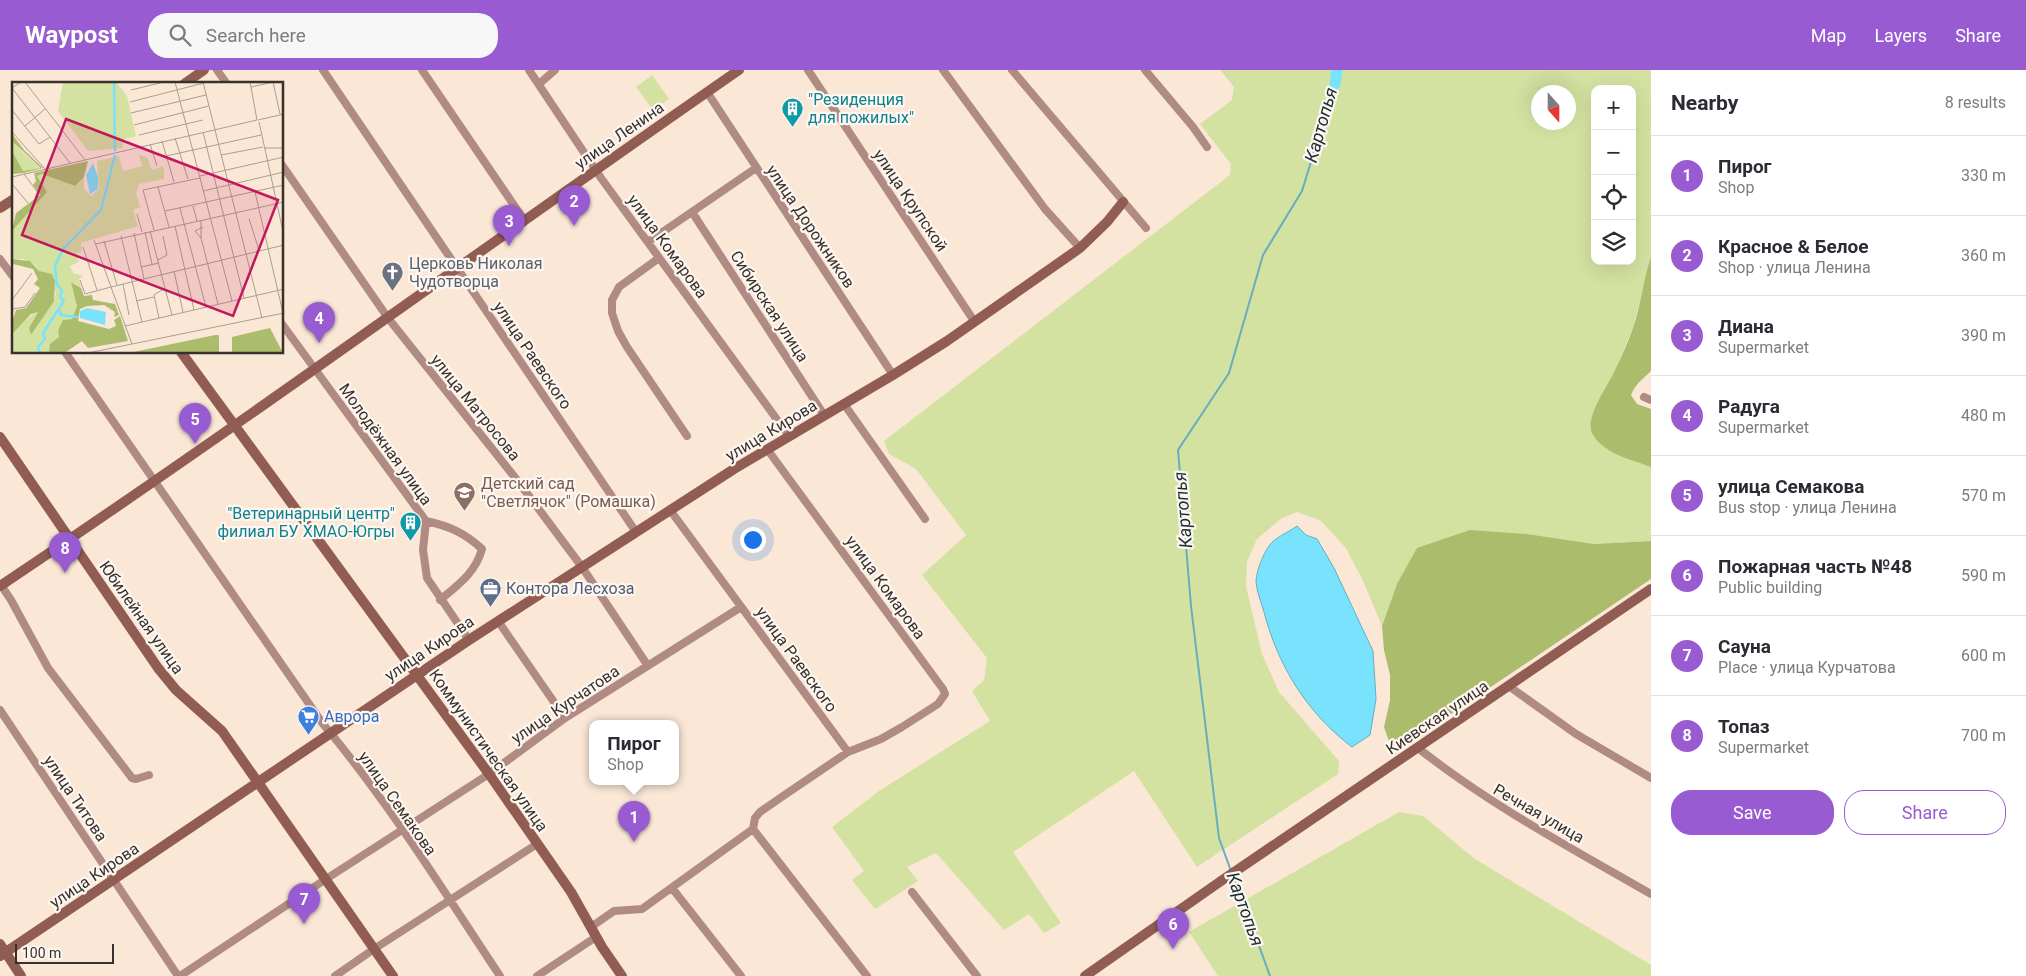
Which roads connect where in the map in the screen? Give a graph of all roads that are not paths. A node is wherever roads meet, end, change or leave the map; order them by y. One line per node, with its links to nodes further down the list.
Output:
1 (204, 70): 12 (street)
2 (217, 70): 13 (street)
3 (323, 70): 30 (street, улица Раевского)
4 (422, 70): 24 (street)
5 (529, 70): 14 (street, улица Комарова)
6 (555, 70): 14 (street)
7 (739, 70): 15 (street, улица Ленина)
8 (808, 70): 33 (street, улица Крупской)
9 (943, 70): 27 (street)
10 (1012, 70): 21 (street)
11 (1145, 70): 16 (street)
12 (187, 82)
13 (226, 82)
14 (539, 84): 19 (street, улица Комарова)
15 (707, 92): 18 (street, улица Дорожников); 19 (street, улица Ленина)
16 (1206, 147)
17 (284, 168): 32 (street, улица Матросова)
18 (756, 168): 23 (street); 38 (street, улица Дорожников)
19 (595, 169): 24 (street, улица Ленина); 26 (street, улица Комарова)
20 (12, 200): 22 (street)
21 (1124, 202): 25 (street); 27 (street, улица Кирова)
22 (0, 208)
23 (692, 212): 26 (street); 40 (street, Сибирская улица)
24 (524, 220): 30 (street, улица Ленина)
25 (1146, 228)
26 (648, 242): 28 (street, улица Комарова)
27 (1080, 248): 33 (street, улица Кирова)
28 (659, 258): 42 (street); 43 (street, улица Комарова)
29 (0, 259): 31 (street)
30 (456, 269): 32 (street, улица Ленина); 50 (street, улица Раевского)
31 (12, 275)
32 (388, 318): 37 (street, улица Ленина); 52 (street, улица Матросова)
33 (974, 321): 38 (street, улица Кирова)
34 (284, 327): 37 (street, Молодёжная улица)
35 (66, 354): 46 (street, улица Семакова)
36 (182, 354): 41 (street, Коммунистическая улица)
37 (314, 369): 41 (street, улица Ленина); 49 (street, Молодёжная улица)
38 (893, 375): 39 (street, улица Кирова)
39 (844, 404): 40 (street, улица Кирова); 48 (street)
40 (824, 415): 43 (street, улица Кирова)
41 (234, 426): 46 (street, улица Ленина); 60 (street, Коммунистическая улица)
42 (687, 436)
43 (789, 436): 45 (street, улица Кирова)
44 (0, 437): 51 (street, Юбилейная улица)
45 (767, 449): 47 (street, улица Кирова); 66 (street, улица Комарова)
46 (154, 481): 51 (street, улица Ленина); 64 (street, улица Семакова)
47 (670, 510): 50 (street, улица Кирова); 56 (street, улица Раевского)
48 (925, 519)
49 (426, 521): 55 (street, Молодёжная улица); 55 (street)
50 (636, 532): 52 (street, улица Кирова)
51 (69, 539): 53 (street, улица Ленина); 70 (street, Юбилейная улица)
52 (582, 567): 57 (street, улица Кирова); 59 (street, улица Матросова)
53 (0, 585): 68 (street)
54 (1651, 590): 61 (street, Киевская улица)
55 (440, 600): 58 (street, Молодёжная улица)
56 (742, 607): 59 (street, улица Курчатова); 66 (street, улица Раевского)
57 (498, 621): 58 (street, улица Кирова); 63 (street)
58 (469, 640): 60 (street, улица Кирова)
59 (648, 666): 63 (street, улица Курчатова)
60 (418, 674): 64 (street, улица Кирова); 67 (street, Коммунистическая улица)
61 (1510, 686): 65 (street, Киевская улица); 69 (street)
62 (0, 710): 75 (street, улица Титова)
63 (565, 718): 67 (street, улица Курчатова)
64 (331, 732): 70 (street, улица Кирова); 72 (street, улица Семакова)
65 (1418, 748): 78 (street, Речная улица); 94 (street, Киевская улица)
66 (848, 752): 71 (street)
67 (489, 774): 72 (street, улица Курчатова); 73 (street, Коммунистическая улица)
68 (149, 775)
69 (1651, 778)
70 (258, 782): 74 (street, Юбилейная улица); 75 (street, улица Кирова)
71 (752, 829): 76 (street); 92 (street)
72 (402, 830): 74 (street, улица Курчатова); 79 (street, улица Семакова)
73 (537, 844): 79 (street); 80 (street, Коммунистическая улица)
74 (326, 879): 82 (street, Юбилейная улица); 85 (street, улица Курчатова)
75 (114, 880): 83 (street, улица Кирова); 85 (street, улица Титова)
76 (672, 888): 80 (street); 91 (street)
77 (912, 892): 93 (street)
78 (1651, 894)
79 (450, 901): 82 (street); 88 (street, улица Семакова)
80 (591, 927): 81 (street, Коммунистическая улица)
81 (596, 937): 89 (street); 90 (street, Коммунистическая улица)
82 (374, 949): 86 (street); 87 (street, Юбилейная улица)
83 (2, 951): 84 (street)
84 (21, 976)
85 (179, 976)
86 (335, 976)
87 (393, 976)
88 (500, 976)
89 (538, 976)
90 (622, 976)
91 (741, 976)
92 (867, 976)
93 (977, 976)
94 (1086, 976)

